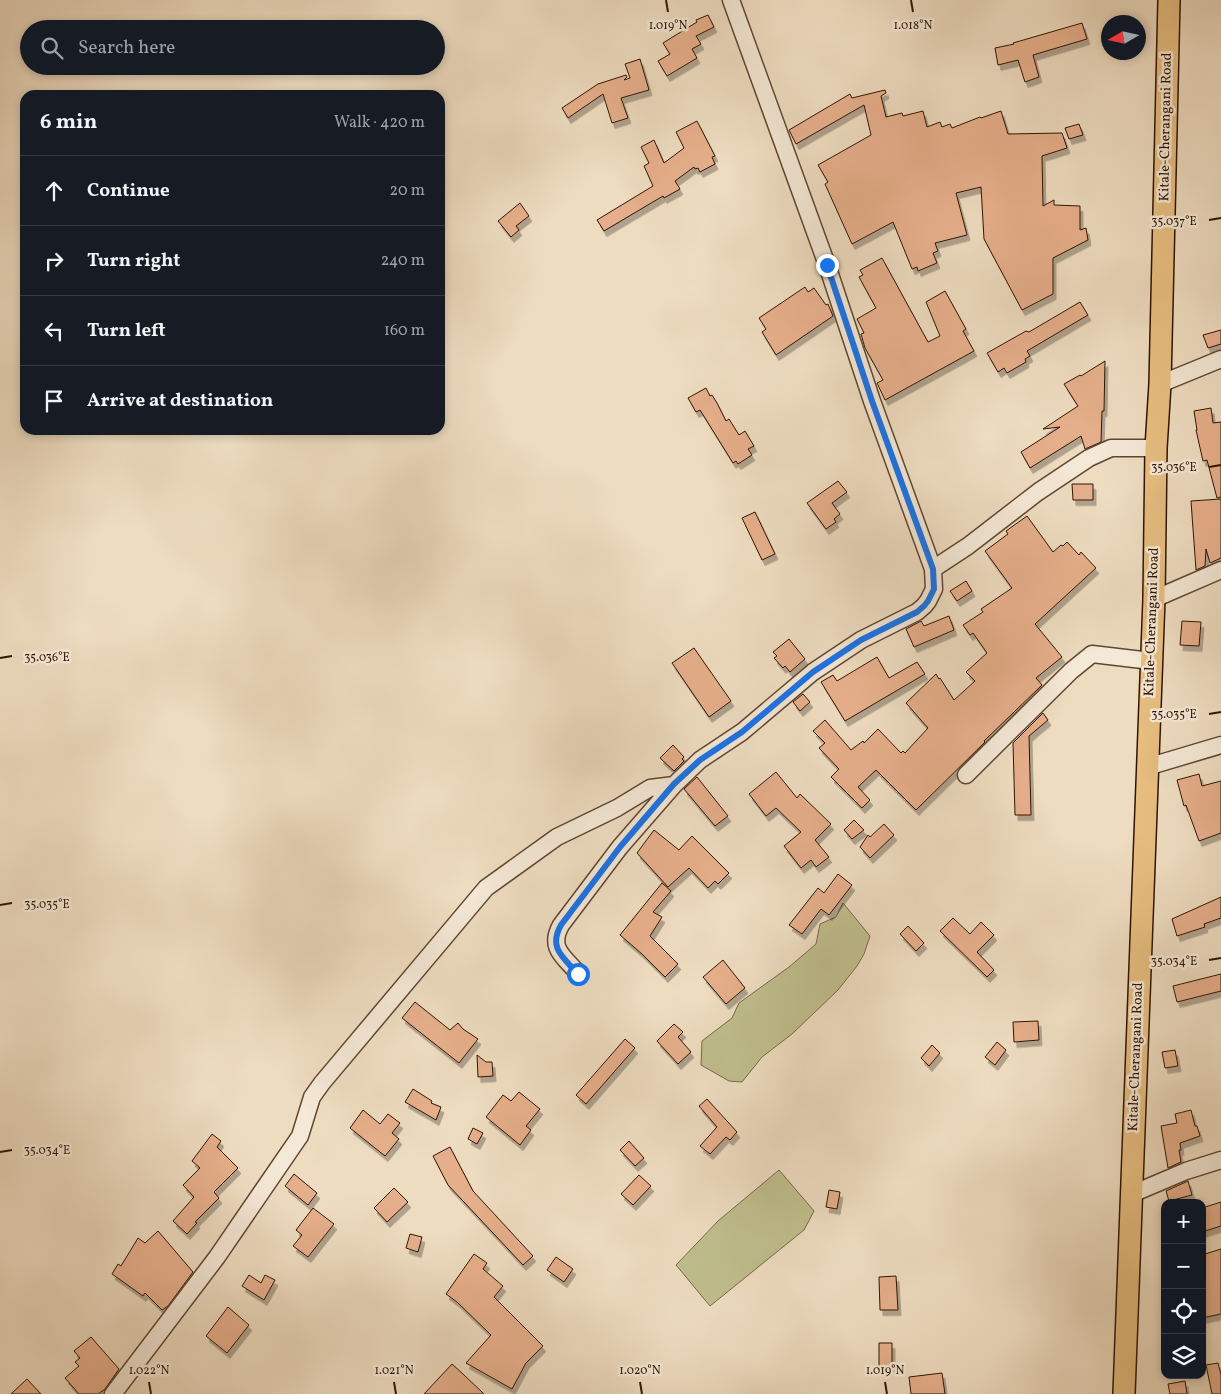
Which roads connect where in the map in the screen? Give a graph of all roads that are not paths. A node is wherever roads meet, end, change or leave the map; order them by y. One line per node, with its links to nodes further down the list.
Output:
1 (731, 0): 6 (street)
2 (1169, 0): 4 (main road, Kitale-Cherangani Road)
3 (1221, 359): 4 (street)
4 (1160, 384): 5 (main road, Kitale-Cherangani Road)
5 (1156, 448): 6 (street); 8 (main road, Kitale-Cherangani Road)
6 (933, 569): 13 (street)
7 (1221, 570): 8 (street)
8 (1154, 599): 9 (main road, Kitale-Cherangani Road)
9 (1151, 661): 11 (main road, Kitale-Cherangani Road); 12 (street)
10 (1221, 745): 11 (street)
11 (1147, 767): 16 (main road, Kitale-Cherangani Road)
12 (966, 775)
13 (674, 784): 14 (street); 17 (street)
14 (578, 974)
15 (1221, 1160): 16 (street)
16 (1132, 1194): 18 (main road, Kitale-Cherangani Road)
17 (113, 1394)
18 (1124, 1394)

